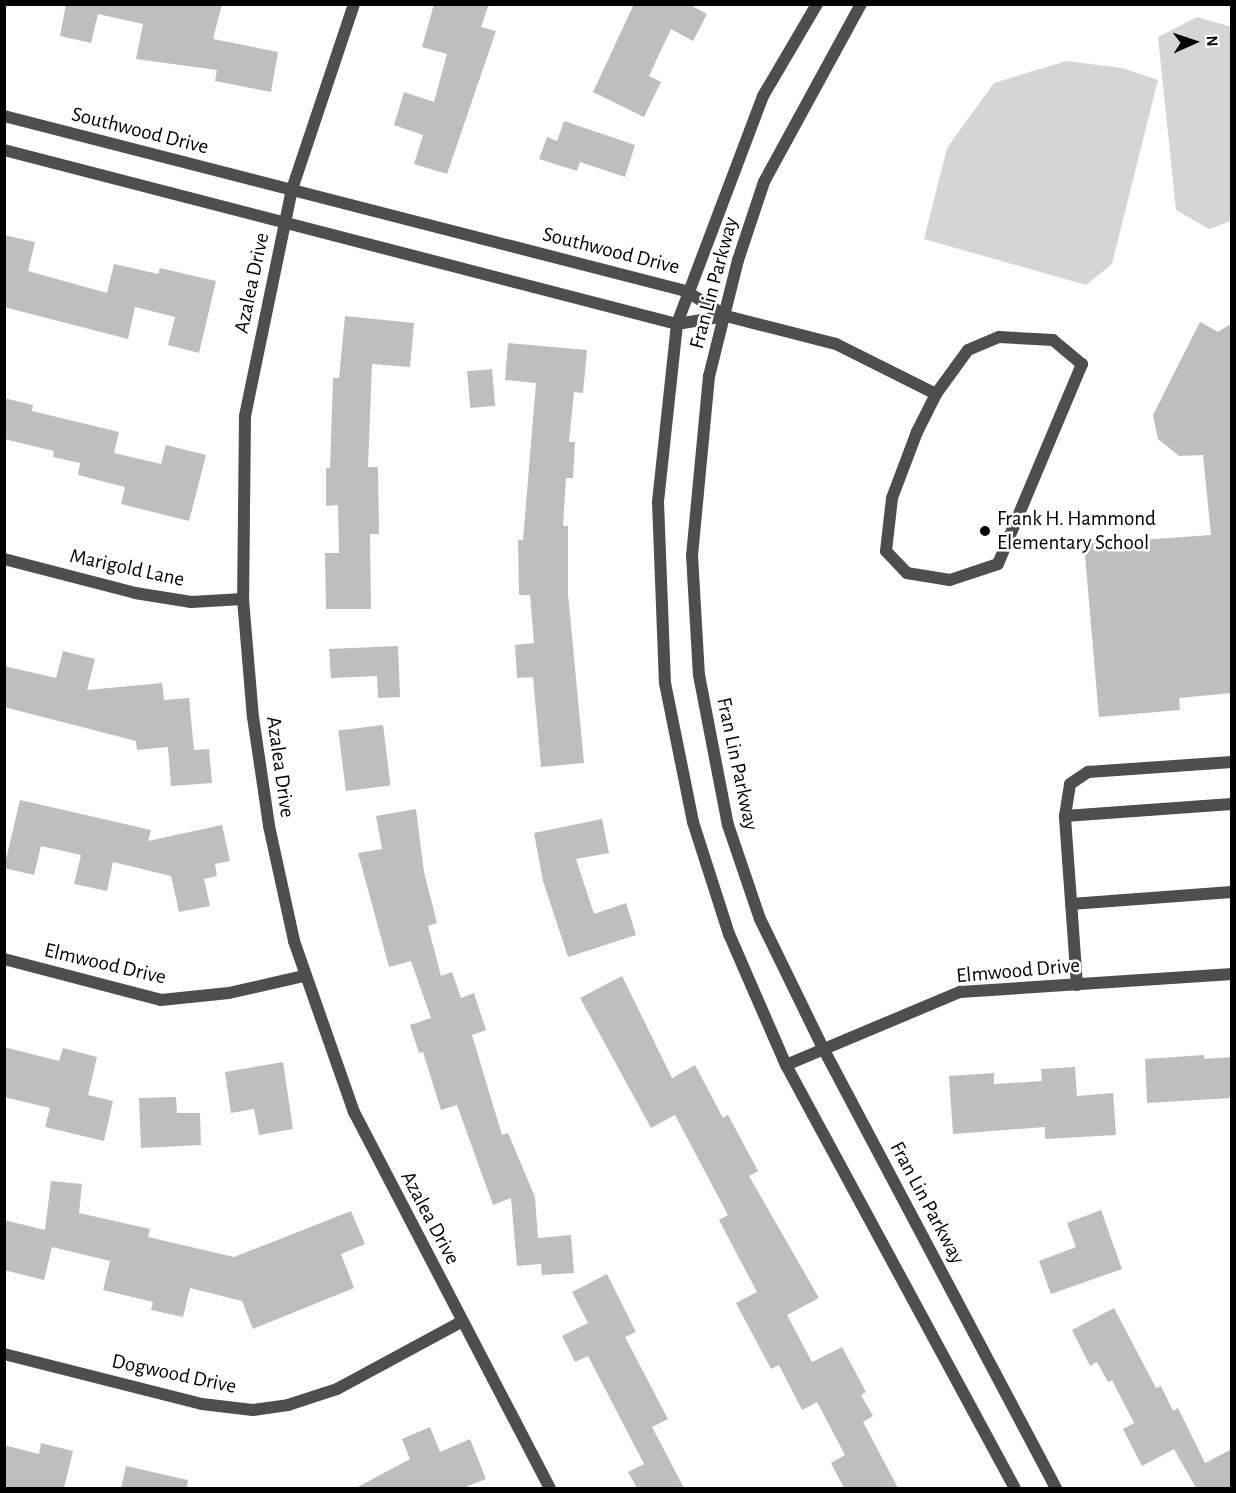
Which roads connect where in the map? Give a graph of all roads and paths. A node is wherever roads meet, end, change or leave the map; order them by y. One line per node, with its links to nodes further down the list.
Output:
1 (354, 4): 6 (street, Azalea Drive)
2 (817, 4): 8 (street, Fran Lin Parkway)
3 (861, 4): 9 (street, Fran Lin Parkway)
4 (4, 116): 6 (street, Southwood Drive)
5 (4, 150): 7 (street)
6 (292, 189): 7 (street, Azalea Drive); 8 (street, Southwood Drive)
7 (285, 223): 10 (street); 13 (street, Azalea Drive)
8 (686, 291): 9 (street, Southwood Drive); 10 (street, Fran Lin Parkway)
9 (726, 316): 10 (street); 11 (street); 23 (street, Fran Lin Parkway)
10 (677, 324): 24 (street, Fran Lin Parkway)
11 (936, 394): 11 (street)
12 (4, 559): 13 (street, Marigold Lane)
13 (243, 599): 21 (street, Azalea Drive)
14 (1232, 762): 16 (street)
15 (1232, 804): 16 (street)
16 (1065, 816): 18 (street)
17 (1232, 892): 18 (street)
18 (1071, 904): 22 (street)
19 (4, 959): 21 (street, Elmwood Drive)
20 (1232, 974): 22 (street, Elmwood Drive)
21 (304, 976): 25 (street, Azalea Drive)
22 (1077, 985): 23 (street, Elmwood Drive)
23 (824, 1050): 24 (street, Elmwood Drive); 29 (street, Fran Lin Parkway)
24 (786, 1065): 28 (street, Fran Lin Parkway)
25 (463, 1320): 26 (street, Dogwood Drive); 27 (street, Azalea Drive)
26 (4, 1354)
27 (550, 1488)
28 (1015, 1488)
29 (1056, 1488)

